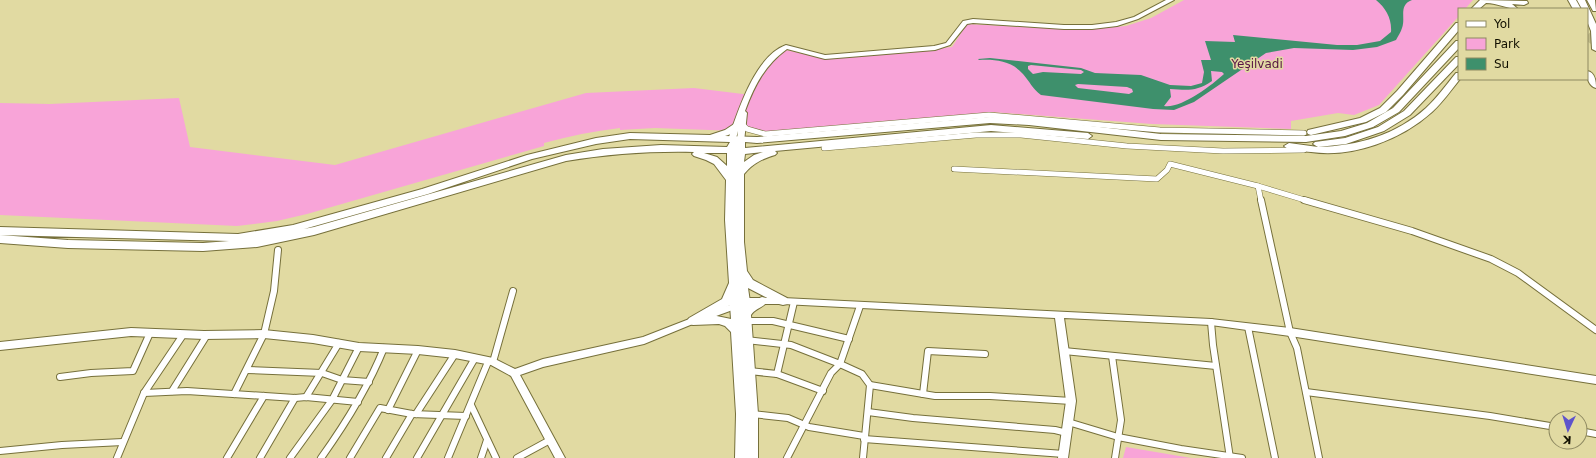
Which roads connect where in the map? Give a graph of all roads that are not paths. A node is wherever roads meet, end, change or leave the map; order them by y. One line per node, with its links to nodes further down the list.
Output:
1 (1171, 0): 16 (street)
2 (1505, 0): 5 (main road)
3 (1591, 0): 7 (main road)
4 (1484, 1): 6 (main road)
5 (1523, 4)
6 (1513, 8)
7 (1596, 9)
8 (1588, 13): 11 (main road)
9 (1458, 26): 17 (main road)
10 (1458, 44): 20 (main road)
11 (1596, 50)
12 (1458, 60): 20 (main road)
13 (1588, 74): 15 (main road)
14 (1458, 76): 24 (main road)
15 (1596, 85)
16 (740, 125): 17 (street); 18 (main road); 21 (street)
17 (1304, 133): 20 (main road)
18 (703, 138): 21 (main road); 28 (main road)
19 (848, 141): 20 (main road); 21 (main road); 23 (main road)
20 (1290, 142): 21 (main road); 24 (main road)
21 (736, 145): 22 (main road); 26 (main road)
22 (661, 148): 26 (main road); 29 (main road)
23 (824, 148): 24 (street); 26 (main road)
24 (1318, 150)
25 (954, 169): 27 (street)
26 (735, 176): 31 (main road); 32 (main road)
27 (1258, 186): 45 (street); 47 (street)
28 (0, 231)
29 (0, 239)
30 (278, 250): 49 (street)
31 (741, 270): 35 (main road); 37 (main road)
32 (734, 283): 37 (main road); 41 (main road)
33 (513, 291): 65 (street)
34 (762, 301): 35 (street); 37 (street); 40 (main road)
35 (783, 301): 36 (street)
36 (794, 302): 38 (street); 43 (street)
37 (739, 304): 40 (main road); 41 (street); 46 (main road)
38 (860, 306): 39 (street); 52 (street)
39 (1059, 314): 42 (street); 60 (street)
40 (745, 319): 43 (street); 53 (main road)
41 (693, 321): 46 (main road); 71 (street)
42 (1211, 322): 44 (street); 67 (street)
43 (788, 324): 52 (street); 55 (street)
44 (1248, 326): 47 (street); 128 (street)
45 (1596, 330)
46 (738, 331): 122 (main road)
47 (1290, 332): 75 (street); 80 (street)
48 (150, 333): 50 (street); 56 (street); 73 (street)
49 (264, 334): 51 (street); 54 (street); 68 (street)
50 (183, 335): 51 (street); 81 (street)
51 (207, 335): 78 (street)
52 (849, 338): 66 (street)
53 (746, 340): 55 (street); 69 (main road)
54 (339, 343): 57 (street); 70 (street)
55 (783, 344): 66 (street); 72 (street)
56 (0, 346)
57 (359, 347): 58 (street); 74 (street)
58 (384, 348): 59 (street); 76 (street)
59 (418, 350): 61 (street); 91 (street)
60 (1064, 351): 63 (street); 88 (street)
61 (455, 354): 64 (street); 93 (street)
62 (985, 354): 83 (street)
63 (1112, 356): 67 (street); 101 (street)
64 (475, 358): 65 (street); 94 (street)
65 (491, 362): 71 (street); 90 (street)
66 (840, 364): 77 (street); 79 (street)
67 (1216, 366): 108 (street)
68 (247, 370): 70 (street); 82 (street)
69 (749, 371): 72 (street); 95 (main road)
70 (322, 373): 74 (street); 85 (street)
71 (514, 373): 104 (street)
72 (777, 374): 79 (street)
73 (60, 377)
74 (342, 380): 76 (street); 87 (street)
75 (1596, 380)
76 (369, 382): 89 (street)
77 (870, 385): 83 (street); 92 (street)
78 (172, 391): 81 (street); 82 (street)
79 (823, 391): 98 (street)
80 (1306, 392): 99 (street); 129 (street)
81 (144, 393): 105 (street)
82 (234, 394): 84 (street)
83 (923, 394): 88 (street)
84 (264, 396): 86 (street); 110 (street)
85 (306, 397): 86 (street); 87 (street)
86 (295, 398): 111 (street)
87 (332, 400): 89 (street); 112 (street)
88 (1072, 401): 97 (street)
89 (358, 402): 113 (street)
90 (471, 405): 96 (street); 103 (street)
91 (388, 410): 93 (street); 114 (street)
92 (868, 412): 100 (street); 102 (street)
93 (414, 414): 94 (street); 115 (street)
94 (442, 414): 96 (street); 116 (street)
95 (752, 414): 98 (street); 123 (main road)
96 (466, 416): 117 (street)
97 (1068, 422): 100 (street); 101 (street)
98 (803, 424): 102 (street); 124 (street)
99 (1548, 426)
100 (1067, 433): 107 (street)
101 (1118, 437): 108 (street); 126 (street)
102 (864, 438): 107 (street); 125 (street)
103 (487, 440): 118 (street); 119 (street)
104 (550, 440): 120 (street); 121 (street)
105 (124, 442): 106 (street); 109 (street)
106 (0, 451)
107 (1063, 456)
108 (1230, 457): 127 (street)
109 (117, 458)
110 (227, 458)
111 (260, 458)
112 (290, 458)
113 (321, 458)
114 (350, 458)
115 (386, 458)
116 (417, 458)
117 (448, 458)
118 (480, 458)
119 (496, 458)
120 (517, 458)
121 (560, 458)
122 (741, 458)
123 (752, 458)
124 (787, 458)
125 (863, 458)
126 (1115, 458)
127 (1242, 458)
128 (1275, 458)
129 (1319, 458)

